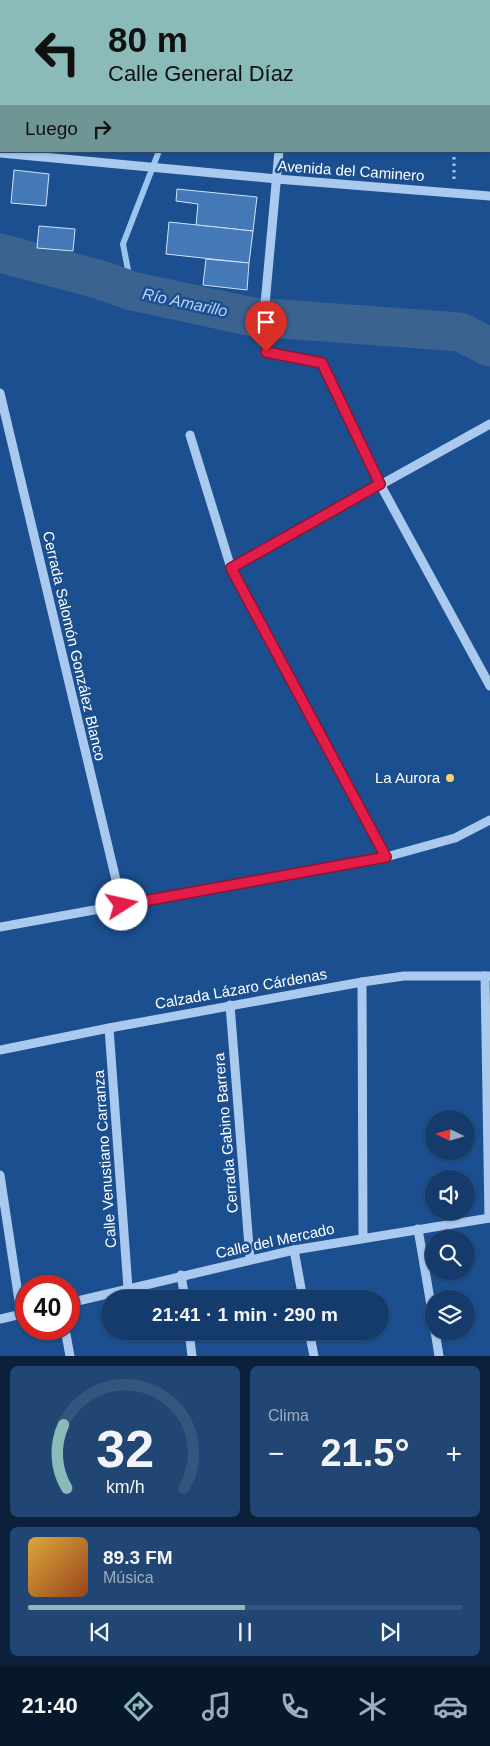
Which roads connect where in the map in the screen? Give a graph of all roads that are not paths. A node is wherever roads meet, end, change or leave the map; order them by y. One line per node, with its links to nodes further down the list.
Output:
1 (279, 152): 3 (street)
2 (0, 153): 3 (street, Avenida del Caminero)
3 (277, 179): 4 (street, Avenida del Caminero); 5 (street)
4 (490, 196)
5 (265, 308)
6 (266, 348): 10 (street)
7 (0, 393): 15 (street, Cerrada Salomón González Blanco)
8 (490, 424): 10 (street)
9 (190, 435): 11 (street)
10 (380, 484): 11 (street); 12 (street)
11 (231, 568): 14 (street)
12 (490, 686)
13 (490, 820): 14 (street)
14 (386, 857): 15 (street)
15 (122, 905): 16 (street)
16 (0, 927)
17 (488, 976): 18 (street, Calzada Lázaro Cárdenas); 23 (street)
18 (362, 982): 19 (street, Calzada Lázaro Cárdenas); 25 (street)
19 (230, 1005): 20 (street, Calzada Lázaro Cárdenas); 27 (street, Cerrada Gabino Barrera)
20 (109, 1028): 21 (street, Calzada Lázaro Cárdenas); 30 (street, Calle Venustiano Carranza)
21 (0, 1050)
22 (0, 1175): 28 (street)
23 (490, 1218): 24 (street, Calle del Mercado)
24 (418, 1229): 25 (street, Calle del Mercado); 33 (street)
25 (363, 1237): 26 (street, Calle del Mercado)
26 (294, 1250): 27 (street, Calle del Mercado); 32 (street)
27 (250, 1259): 29 (street, Calle del Mercado)
28 (17, 1275)
29 (182, 1275): 30 (street, Calle del Mercado); 31 (street)
30 (128, 1288): 34 (street, Calle del Mercado)
31 (184, 1290)
32 (301, 1290)
33 (428, 1290)
34 (80, 1300)
35 (15, 1316): 36 (street)
36 (0, 1319)
37 (68, 1340): 41 (street)
38 (190, 1340): 42 (street)
39 (311, 1340): 43 (street)
40 (436, 1340): 44 (street)
41 (70, 1356)
42 (192, 1356)
43 (314, 1356)
44 (439, 1356)

